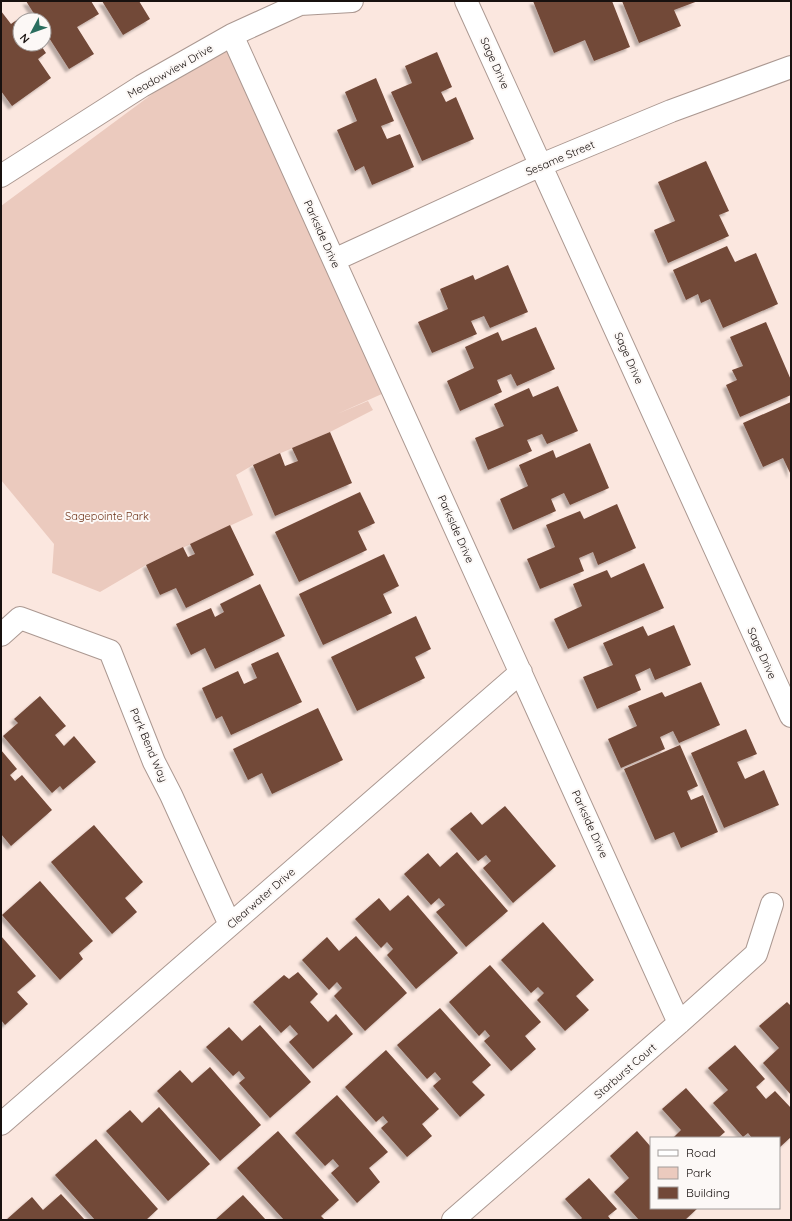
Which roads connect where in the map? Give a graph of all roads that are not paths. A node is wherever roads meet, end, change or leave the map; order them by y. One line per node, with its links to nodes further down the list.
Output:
1 (352, 1): 3 (street, Meadowview Drive)
2 (466, 1): 5 (street, Sage Drive)
3 (232, 35): 6 (street, Meadowview Drive); 7 (street, Parkside Drive)
4 (791, 68): 5 (street, Sesame Street)
5 (541, 166): 7 (street, Sesame Street); 10 (street, Sage Drive)
6 (1, 176)
7 (334, 260): 9 (street, Parkside Drive)
8 (1, 635): 12 (street, Park Bend Way)
9 (521, 672): 12 (street, Clearwater Drive); 13 (street, Parkside Drive)
10 (791, 716)
11 (772, 904): 13 (street, Starburst Court)
12 (230, 925): 14 (street, Clearwater Drive)
13 (680, 1023): 15 (street, Starburst Court)
14 (1, 1124)
15 (453, 1220)

